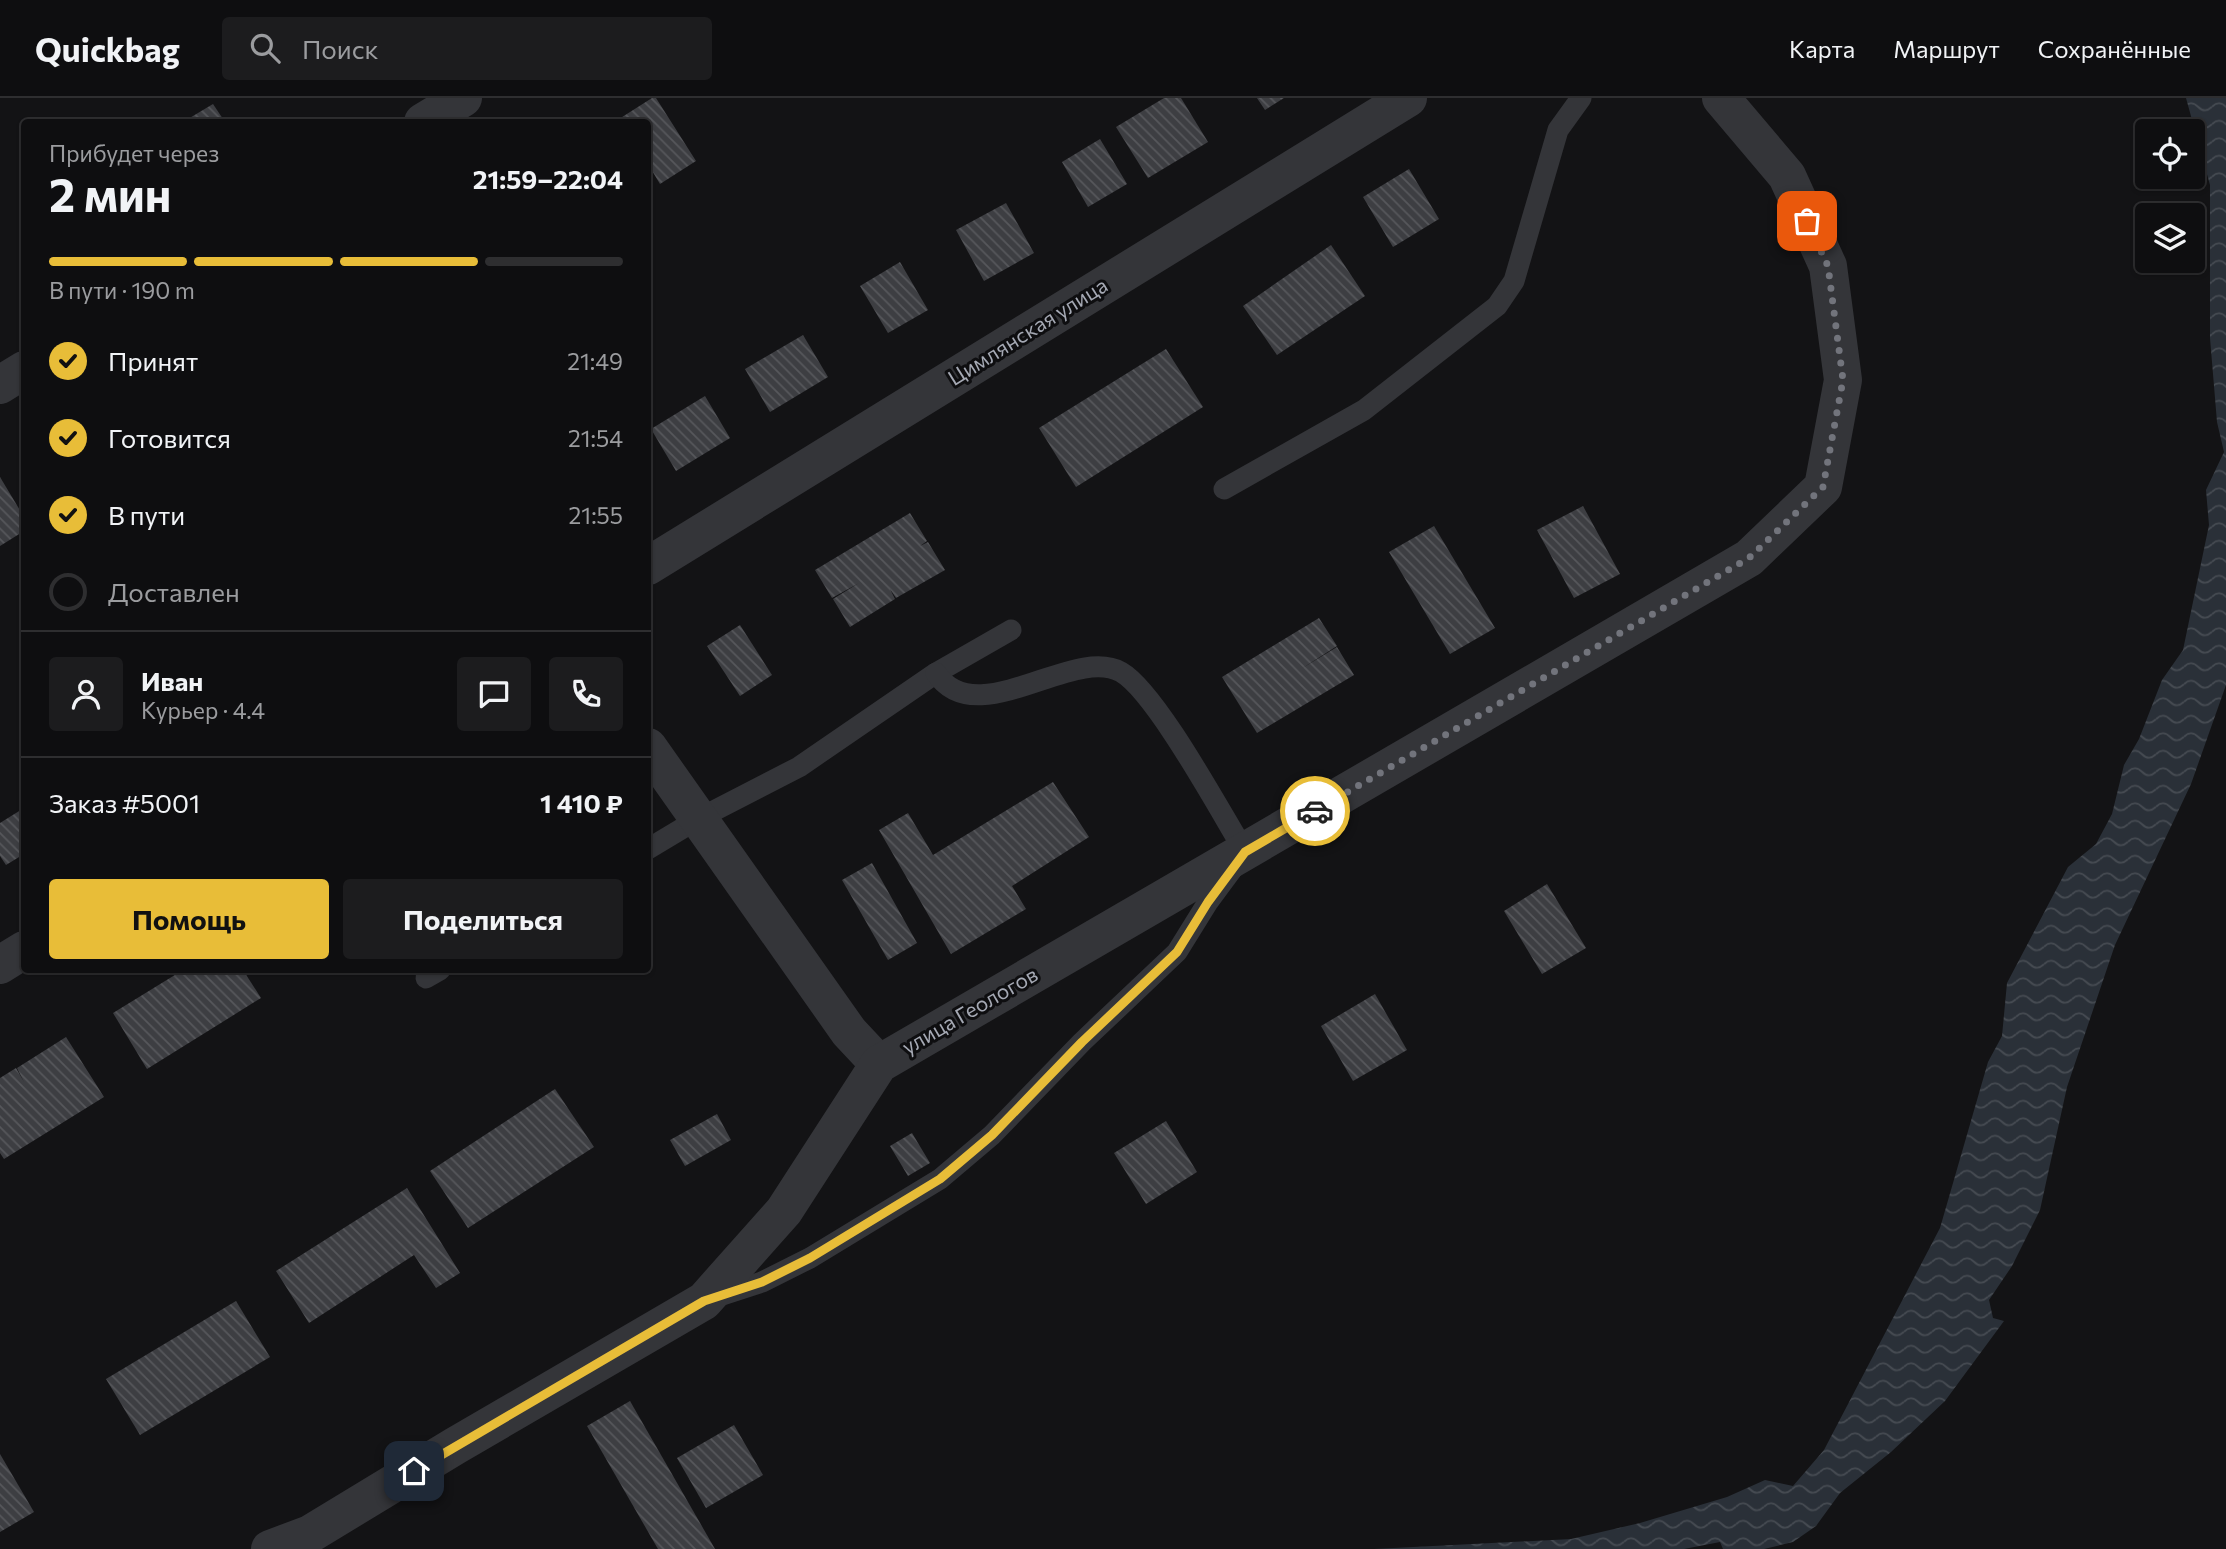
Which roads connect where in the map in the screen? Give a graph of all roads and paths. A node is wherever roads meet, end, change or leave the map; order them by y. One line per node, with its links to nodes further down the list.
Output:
1 (463, 98): 5 (street)
2 (1408, 98): 9 (street, Цимлянская улица)
3 (1581, 98): 8 (lane)
4 (1721, 98): 15 (street, улица Геологов)
5 (428, 119)
6 (21, 372): 7 (street)
7 (0, 385)
8 (1224, 489)
9 (651, 564)
10 (1011, 630): 11 (lane)
11 (936, 673): 13 (lane); 15 (lane)
12 (651, 751): 13 (street)
13 (698, 819): 14 (lane); 18 (street)
14 (651, 847)
15 (1245, 852): 18 (street, улица Геологов); 19 (lane)
16 (21, 952): 17 (street)
17 (0, 965)
18 (878, 1064): 19 (street, улица Геологов)
19 (704, 1301): 20 (street, улица Геологов)
20 (270, 1549)

